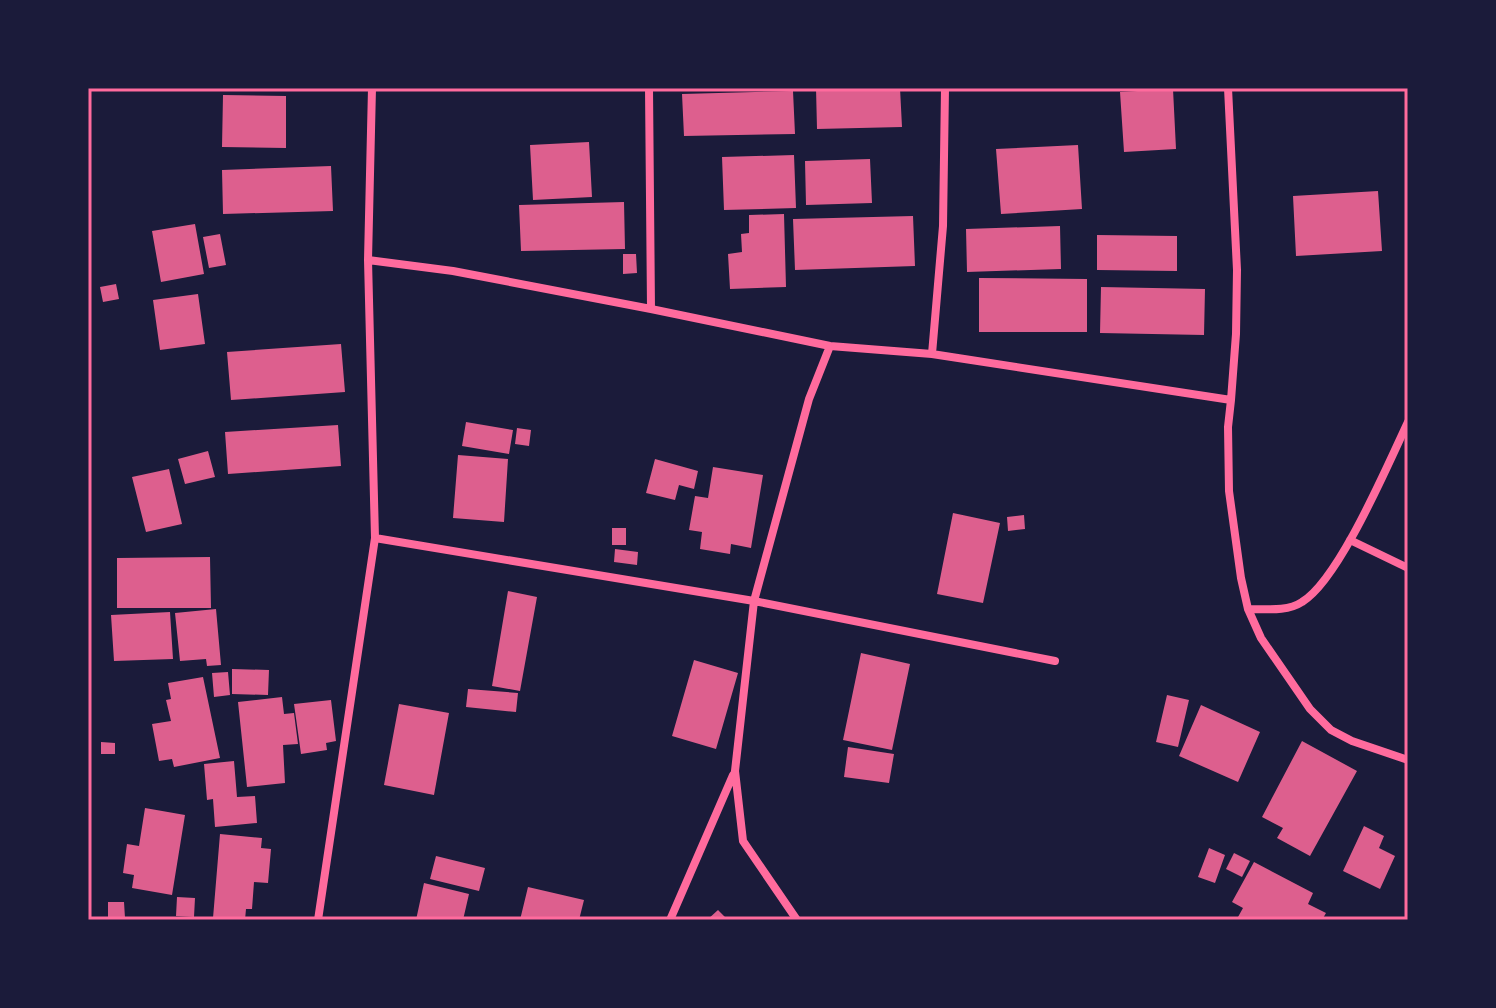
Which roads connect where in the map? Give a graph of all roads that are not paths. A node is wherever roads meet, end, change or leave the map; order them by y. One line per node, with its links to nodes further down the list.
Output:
1 (372, 88): 5 (street)
2 (649, 88): 6 (street)
3 (945, 88): 8 (street)
4 (1228, 88): 9 (street)
5 (368, 260): 6 (street); 11 (street)
6 (651, 309): 7 (street)
7 (830, 346): 8 (street); 14 (street)
8 (932, 354): 9 (street)
9 (1231, 400): 15 (street)
10 (1408, 422): 12 (street)
11 (375, 538): 14 (street); 19 (street)
12 (1350, 540): 13 (street); 15 (street)
13 (1408, 568)
14 (754, 601): 16 (street); 18 (street)
15 (1248, 609): 17 (street)
16 (1055, 661)
17 (1408, 760)
18 (735, 771): 20 (street); 21 (street)
19 (318, 920)
20 (670, 920)
21 (797, 920)

